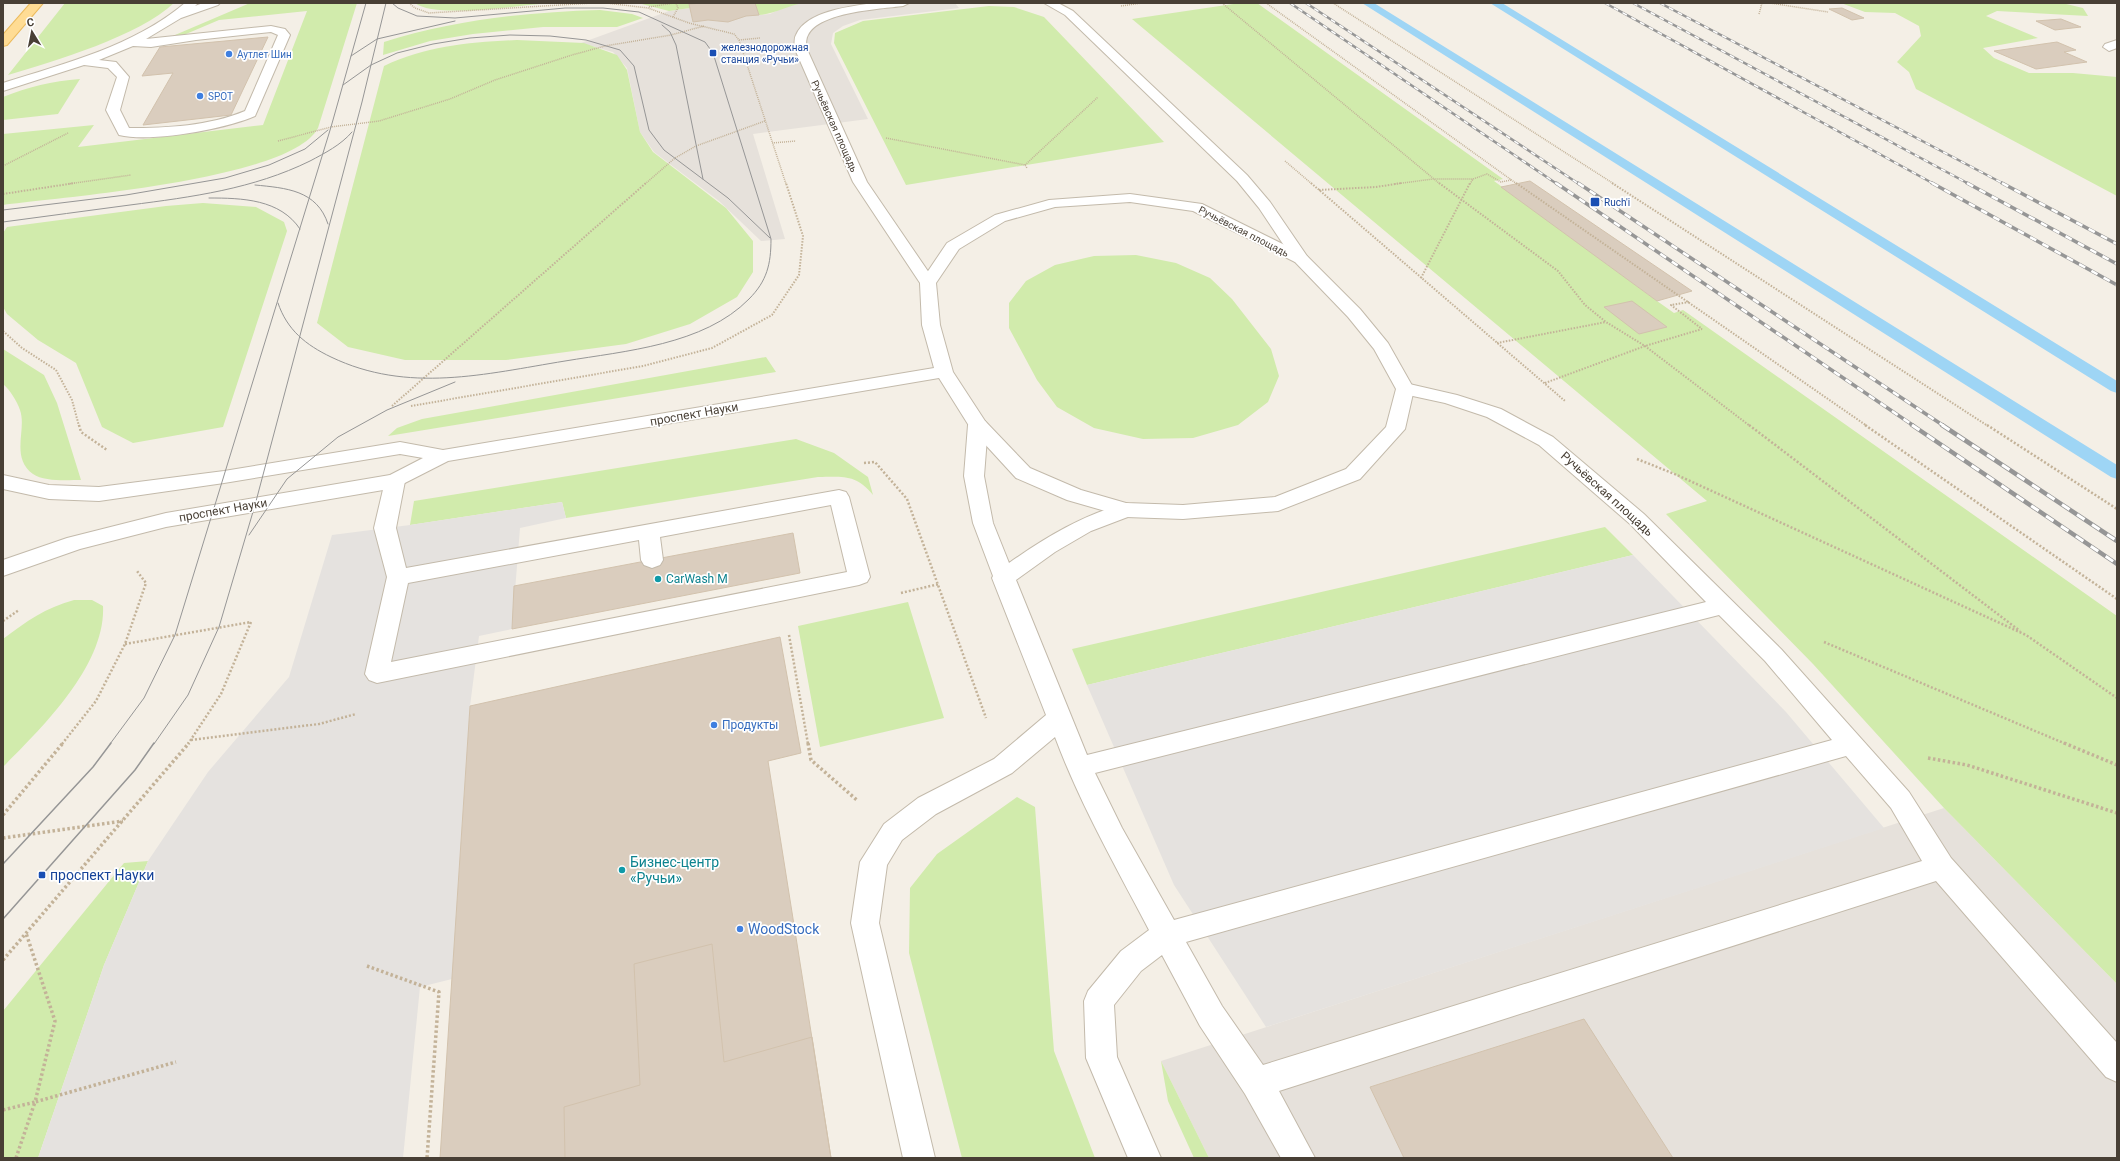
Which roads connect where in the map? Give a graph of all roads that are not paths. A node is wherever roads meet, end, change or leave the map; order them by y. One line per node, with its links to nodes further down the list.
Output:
1 (37, 3): 7 (main road)
2 (192, 3): 6 (street)
3 (214, 3): 6 (street)
4 (903, 3): 12 (street, Ручьёвская площадь)
5 (1050, 3): 11 (street, Ручьёвская площадь)
6 (180, 15): 8 (street)
7 (3, 42)
8 (129, 42): 9 (street); 9 (street)
9 (82, 61): 10 (street)
10 (3, 87)
11 (1301, 259): 12 (street, Ручьёвская площадь); 14 (street, Ручьёвская площадь)
12 (928, 283): 13 (street, Ручьёвская площадь)
13 (944, 372): 15 (street, Ручьёвская площадь); 16 (street, проспект Науки)
14 (1405, 389): 19 (street, Ручьёвская площадь); 25 (street, Ручьёвская площадь)
15 (978, 425): 19 (street, Ручьёвская площадь); 24 (street)
16 (443, 456): 17 (street, проспект Науки); 18 (street, проспект Науки)
17 (395, 481): 22 (street, проспект Науки); 23 (street)
18 (3, 482)
19 (1126, 510): 24 (street)
20 (649, 531): 21 (street); 23 (street); 23 (street)
21 (652, 560)
22 (3, 568)
23 (398, 577)
24 (1003, 578): 26 (street)
25 (1722, 606): 27 (street, Ручьёвская площадь); 28 (street)
26 (1060, 718): 28 (street); 33 (street)
27 (1850, 745): 29 (street, Ручьёвская площадь); 30 (street)
28 (1079, 767): 30 (street)
29 (1941, 867): 31 (street, Ручьёвская площадь); 32 (street)
30 (1166, 935): 32 (street); 34 (street)
31 (2117, 1066)
32 (1256, 1083): 35 (street)
33 (919, 1158)
34 (1145, 1158)
35 (1299, 1158)

